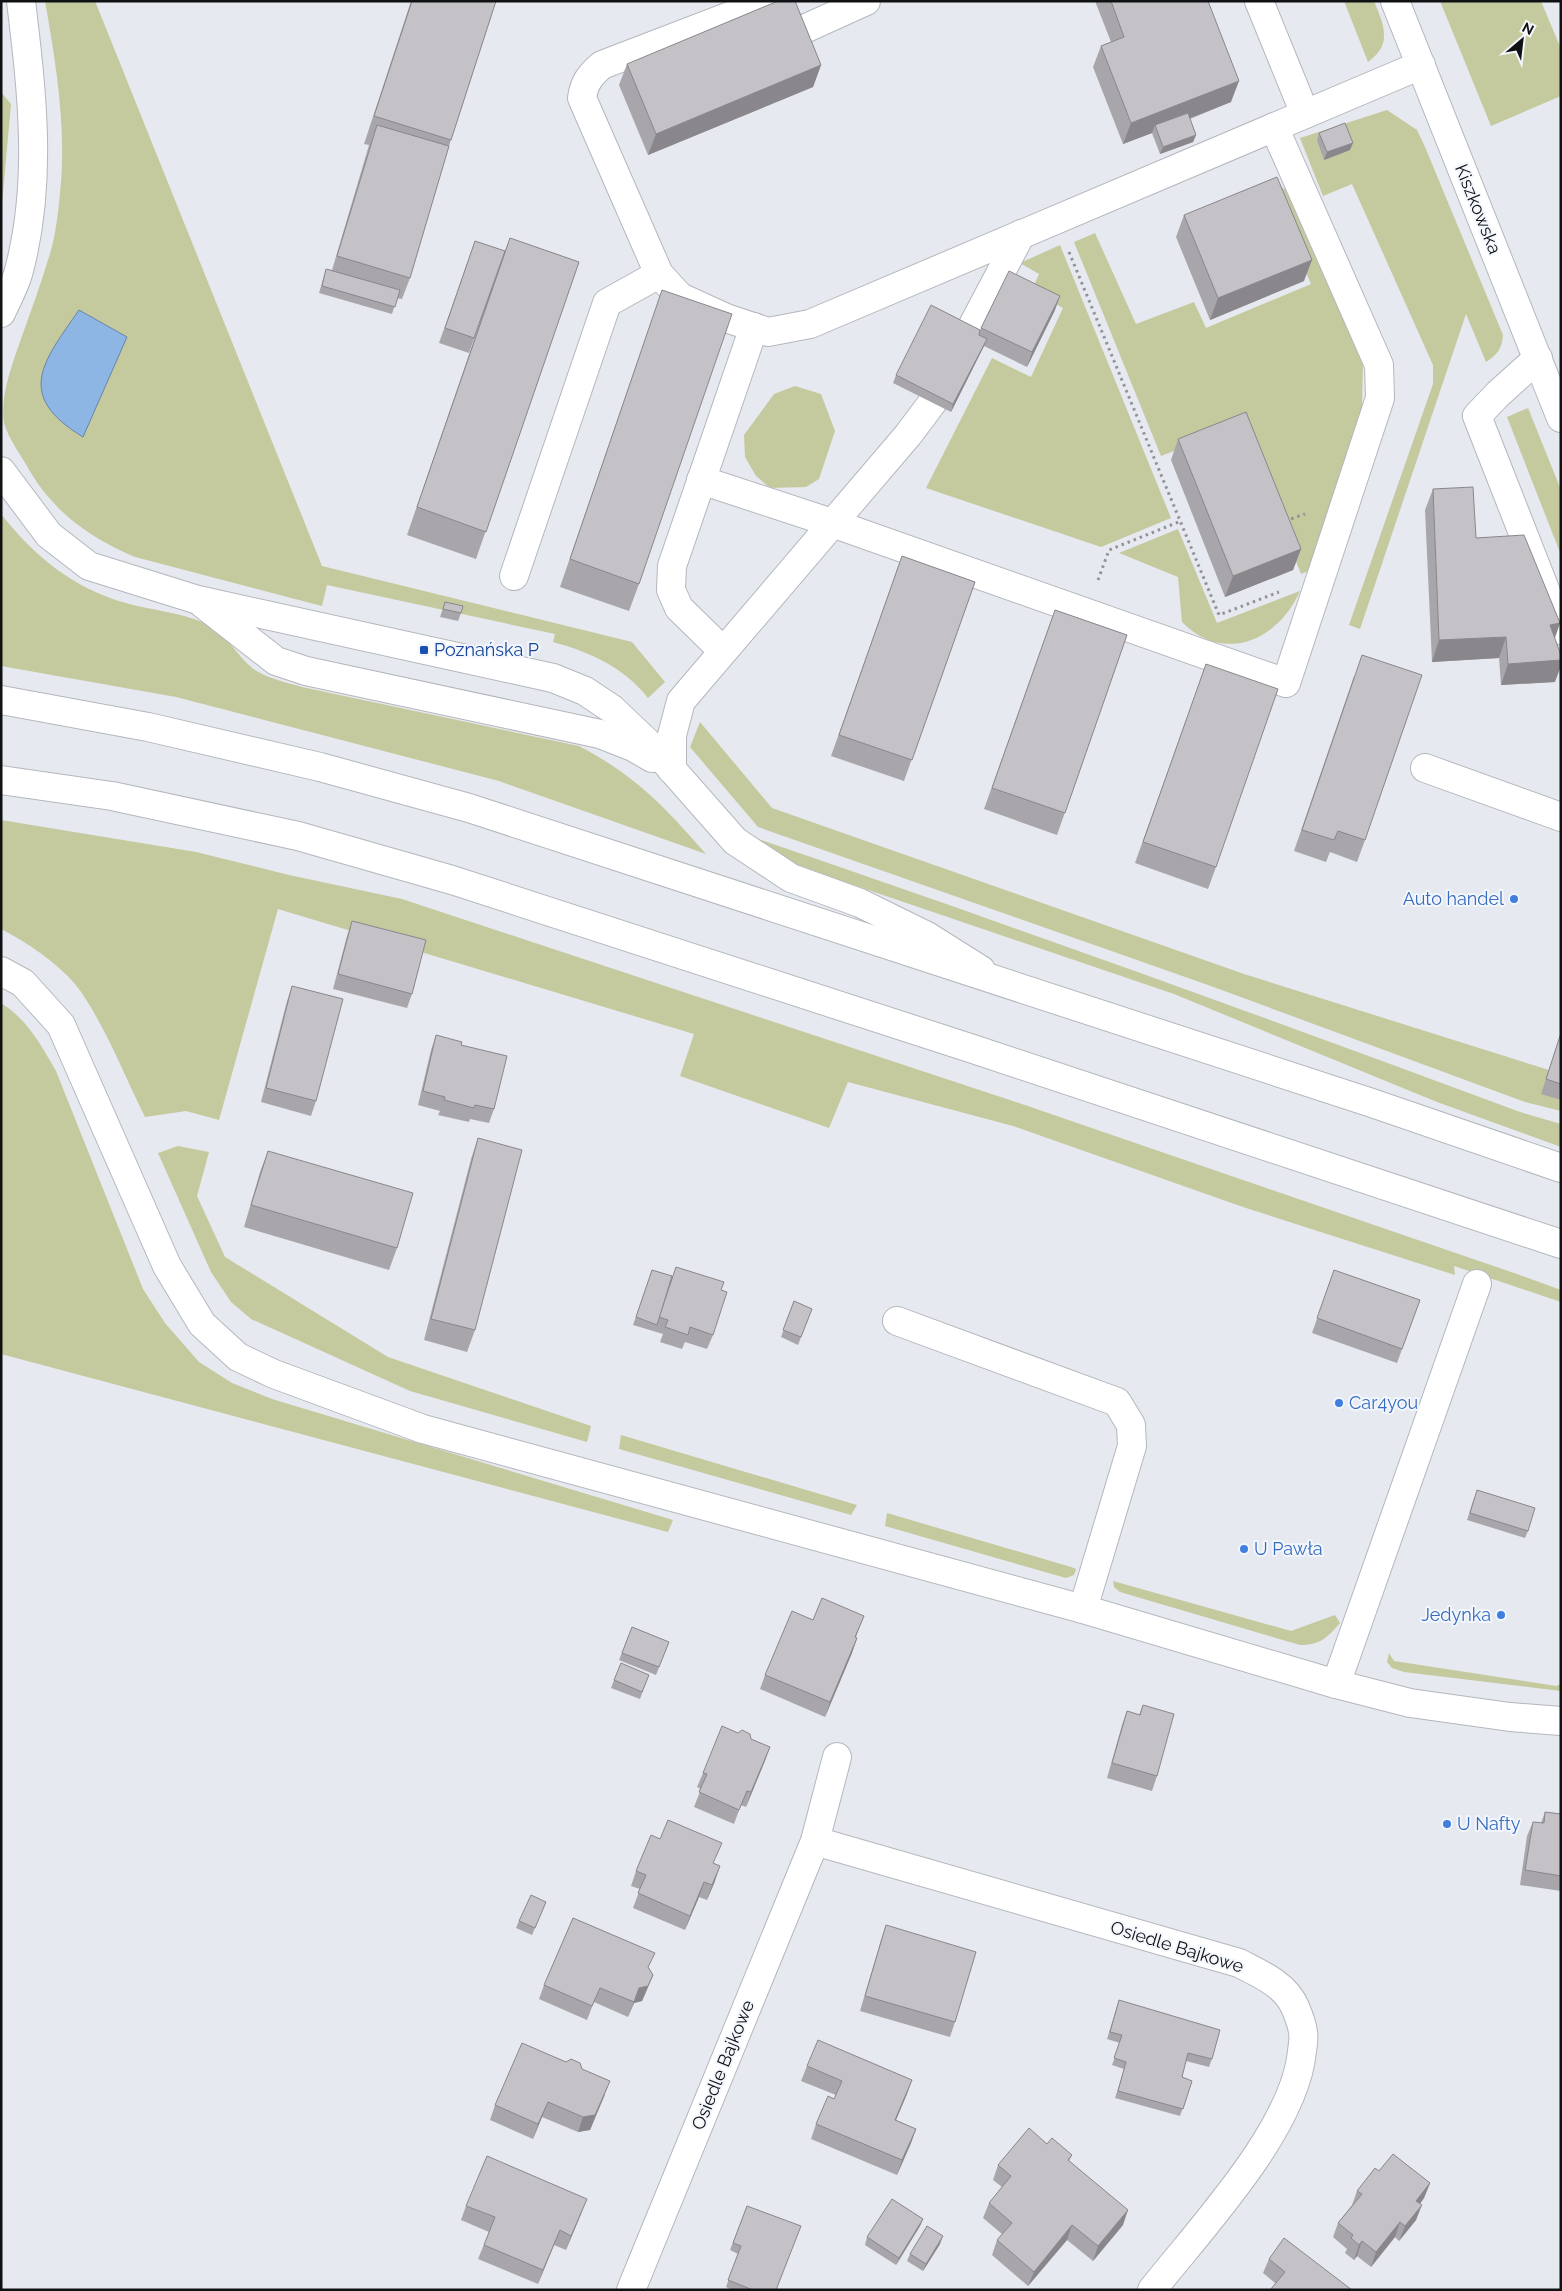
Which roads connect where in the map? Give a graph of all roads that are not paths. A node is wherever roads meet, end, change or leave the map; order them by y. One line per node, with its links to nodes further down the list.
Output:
1 (21, 1): 13 (street)
2 (769, 1): 12 (street)
3 (816, 1): 6 (street)
4 (1258, 1): 9 (street)
5 (1396, 1): 8 (street, Kiszkowska)
6 (858, 5): 7 (street)
7 (802, 30)
8 (1421, 65): 9 (street); 15 (street, Kiszkowska)
9 (1305, 114): 10 (street)
10 (1274, 127): 11 (street); 19 (street)
11 (1021, 234): 14 (street); 19 (street)
12 (659, 274): 14 (street); 20 (street)
13 (1, 313)
14 (754, 327): 18 (street)
15 (1538, 358): 16 (street, Kiszkowska); 22 (street)
16 (1561, 418)
17 (1, 471): 21 (street)
18 (701, 480): 19 (street); 23 (street)
19 (832, 524): 23 (street)
20 (514, 576)
21 (198, 600): 26 (street); 26 (street)
22 (1561, 630)
23 (723, 651): 26 (street)
24 (1, 700): 30 (street)
25 (1425, 768): 28 (street)
26 (672, 770): 30 (street)
27 (1, 780): 32 (street)
28 (1561, 817)
29 (1, 971): 35 (street)
30 (1002, 983): 31 (street)
31 (1561, 1168)
32 (1561, 1244)
33 (1477, 1284): 36 (street)
34 (897, 1321): 35 (street)
35 (1083, 1609): 36 (street)
36 (1336, 1684): 37 (street)
37 (1561, 1721)
38 (837, 1757): 39 (street, Osiedle Bajkowe)
39 (815, 1841): 40 (street, Osiedle Bajkowe); 41 (street, Osiedle Bajkowe)
40 (631, 2290)
41 (1152, 2290)

